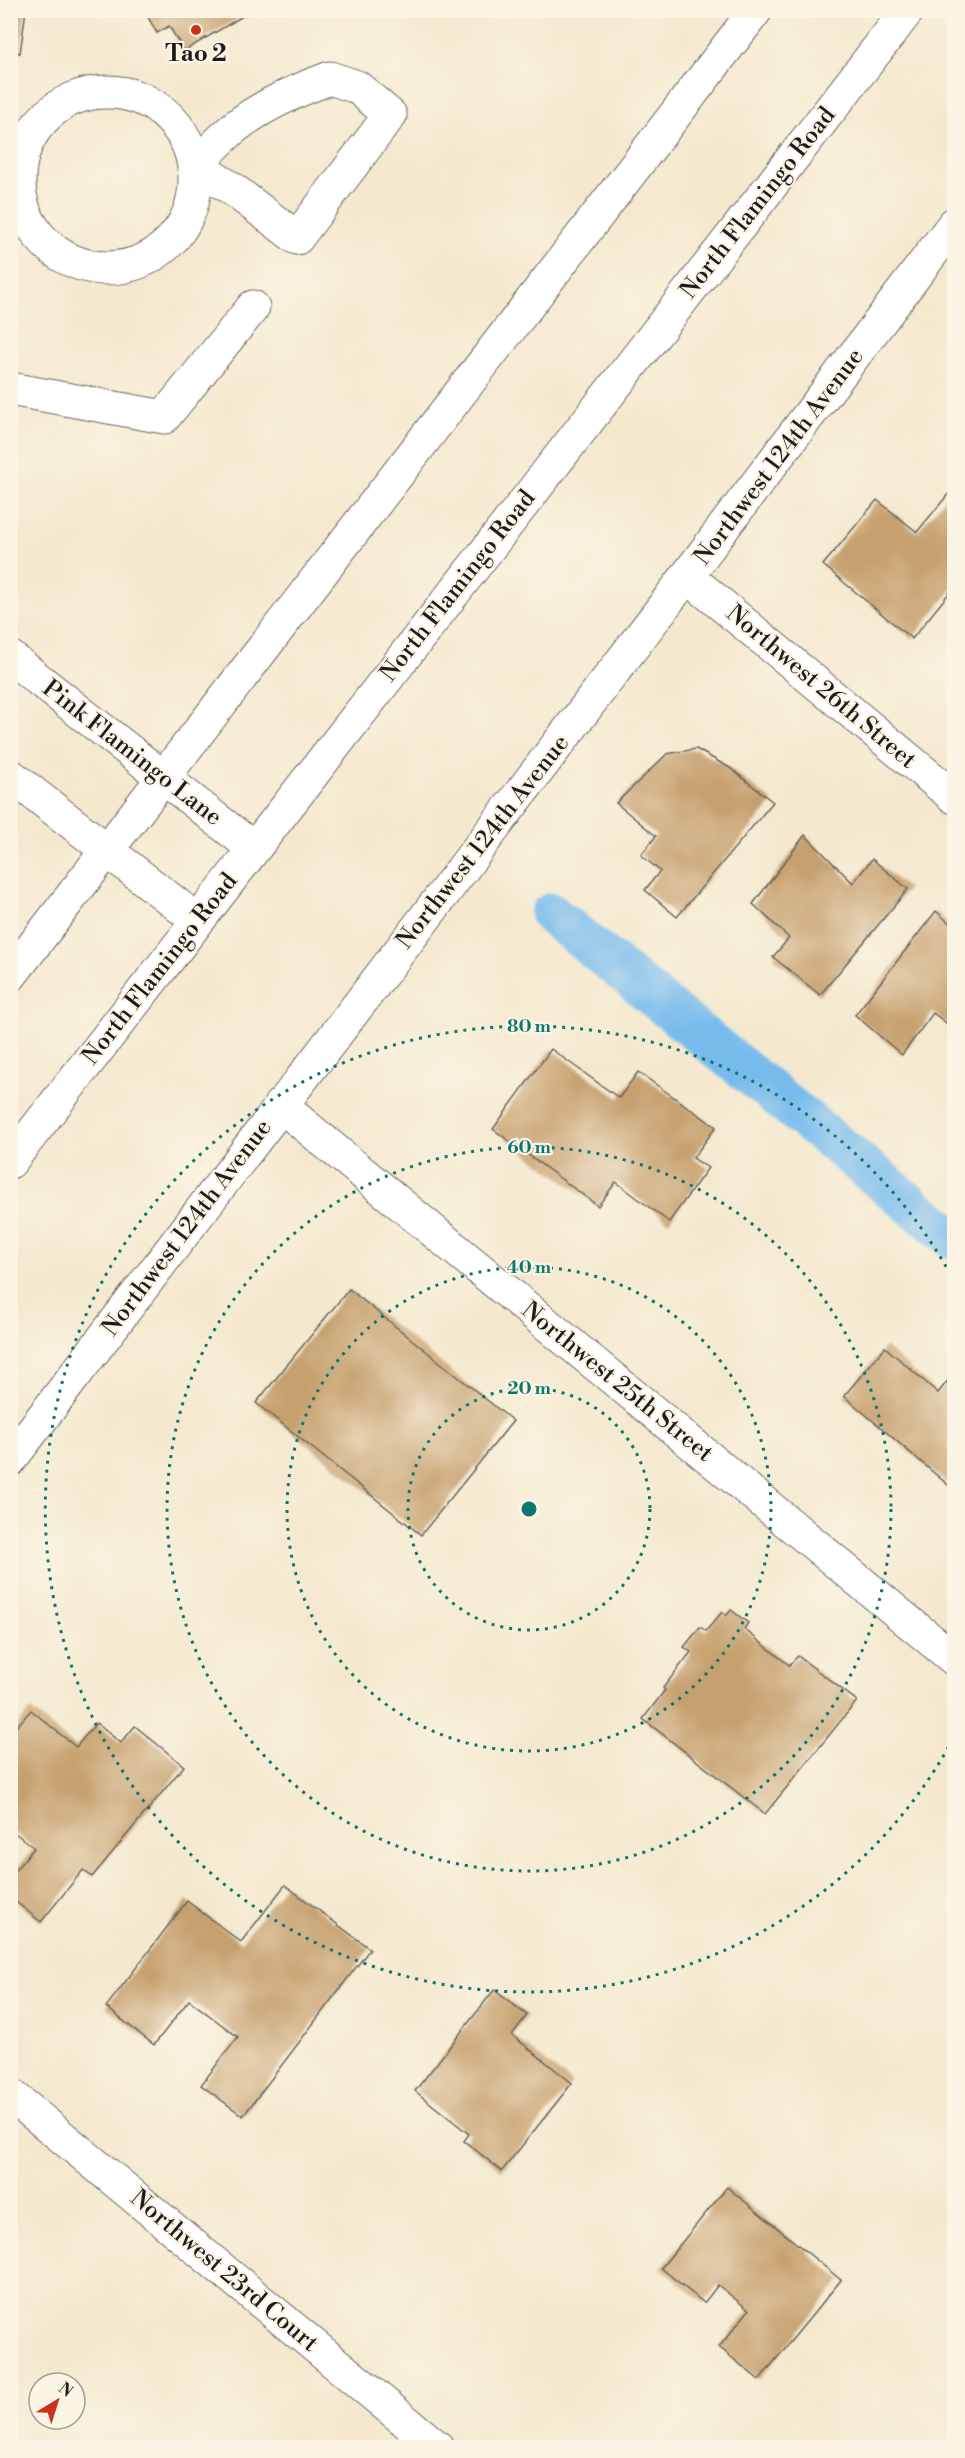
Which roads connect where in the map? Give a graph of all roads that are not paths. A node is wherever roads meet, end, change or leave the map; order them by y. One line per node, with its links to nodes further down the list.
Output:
1 (756, 10): 11 (main road)
2 (908, 10): 13 (main road, North Flamingo Road)
3 (194, 165): 3 (main road); 4 (main road); 4 (main road)
4 (15, 168)
5 (954, 224): 8 (main road, Northwest 124th Avenue)
6 (253, 307): 7 (main road)
7 (10, 389)
8 (688, 577): 12 (main road, Northwest 26th Street); 17 (main road, Northwest 124th Avenue)
9 (10, 657): 11 (main road, Pink Flamingo Lane)
10 (10, 775): 14 (main road)
11 (163, 778): 13 (main road, Pink Flamingo Lane); 14 (main road)
12 (954, 797)
13 (253, 848): 15 (main road, North Flamingo Road)
14 (107, 850): 15 (main road); 16 (main road)
15 (197, 920): 18 (main road, North Flamingo Road)
16 (10, 976)
17 (280, 1105): 19 (main road, Northwest 124th Avenue); 20 (main road, Northwest 25th Street)
18 (10, 1162)
19 (10, 1460)
20 (954, 1659)
21 (10, 2094): 22 (main road, Northwest 23rd Court)
22 (438, 2448)

